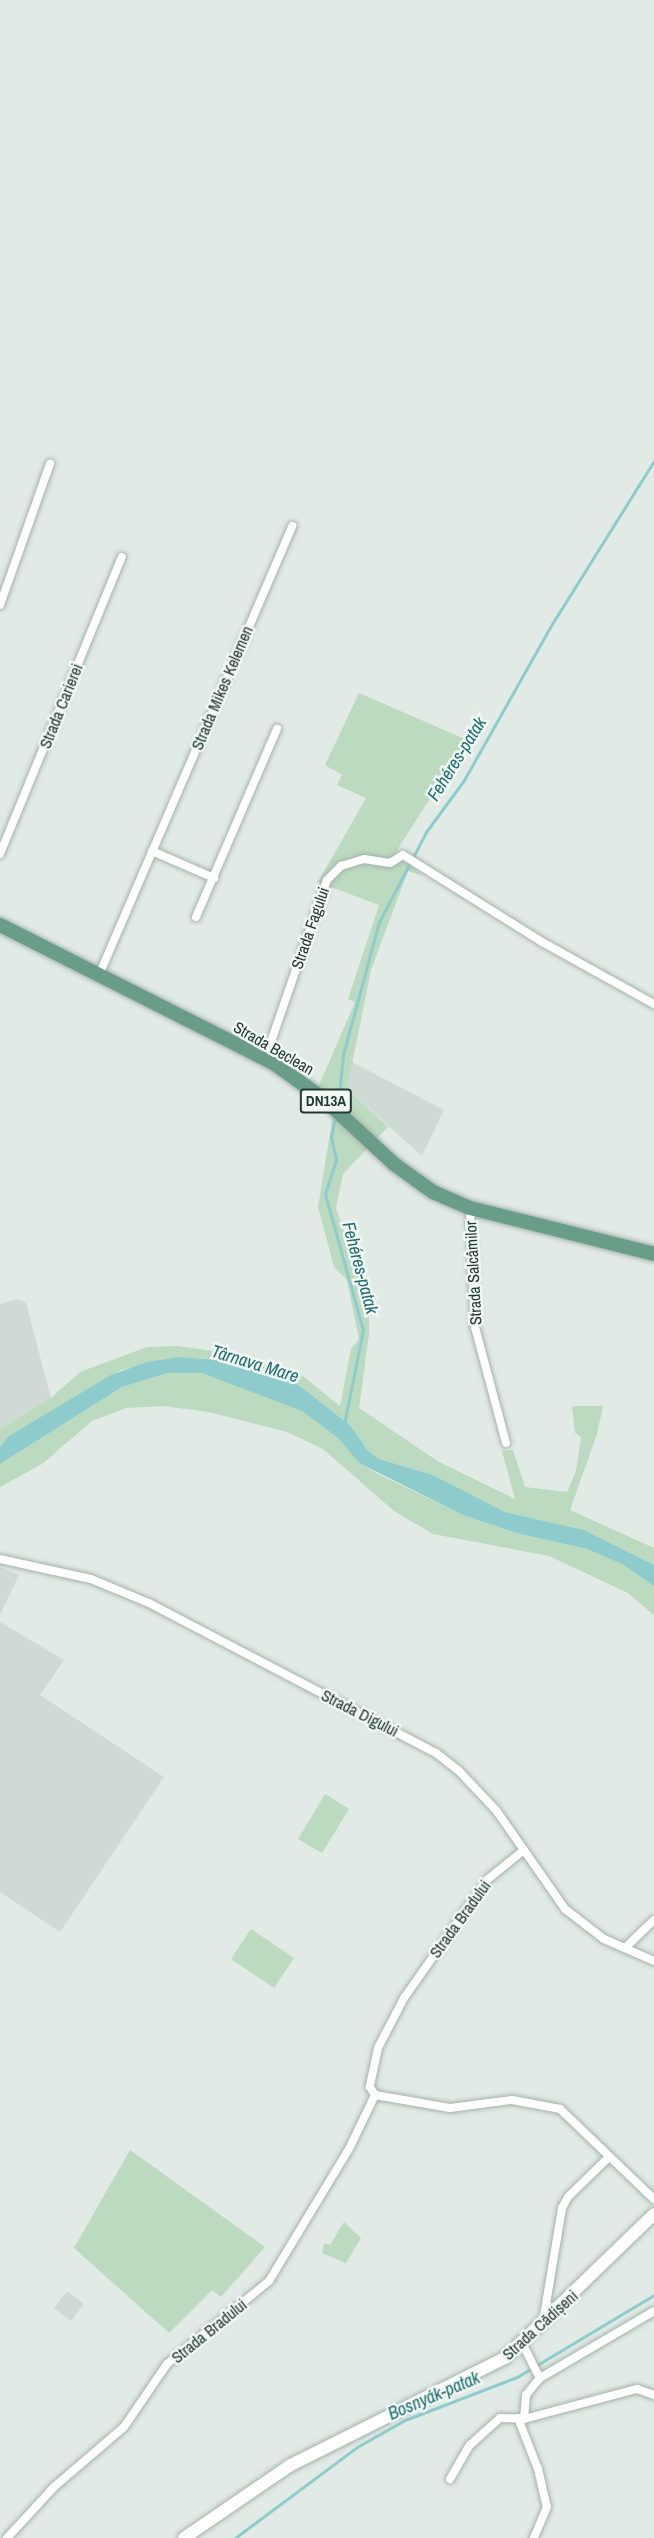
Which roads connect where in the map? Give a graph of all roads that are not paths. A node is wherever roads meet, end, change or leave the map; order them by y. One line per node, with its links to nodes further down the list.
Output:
1 (50, 464): 4 (street)
2 (292, 526): 6 (street, Strada Mikes Kelemen)
3 (122, 557): 7 (street, Strada Carierei)
4 (0, 605)
5 (277, 729): 8 (street)
6 (152, 851): 8 (street); 11 (street, Strada Mikes Kelemen)
7 (0, 854)
8 (213, 878): 9 (street)
9 (196, 917)
10 (0, 925): 11 (main road, Strada Beclean / DN13A)
11 (99, 975): 13 (main road, Strada Beclean / DN13A)
12 (654, 1004): 13 (street, Strada Fagului)
13 (265, 1059): 14 (main road, Strada Beclean / DN13A)
14 (470, 1208): 15 (main road, Strada Beclean / DN13A); 16 (street, Strada Salcâmilor)
15 (654, 1254)
16 (506, 1443)
17 (0, 1559): 18 (street, Strada Digului)
18 (524, 1850): 20 (street, Strada Digului); 22 (street, Strada Bradului)
19 (654, 1920): 20 (street)
20 (625, 1948): 21 (street, Strada Digului)
21 (654, 1961)
22 (375, 2095): 23 (street); 33 (street, Strada Bradului)
23 (609, 2157): 24 (street); 27 (street)
24 (654, 2199)
25 (654, 2214): 27 (main road, Strada Cădișeni)
26 (654, 2312): 29 (street)
27 (543, 2325): 28 (main road, Strada Cădișeni)
28 (523, 2344): 29 (street); 34 (main road, Strada Cădișeni)
29 (539, 2376): 31 (street)
30 (654, 2396): 31 (street)
31 (521, 2419): 32 (street); 35 (street)
32 (450, 2479)
33 (7, 2538)
34 (184, 2538)
35 (534, 2538)

